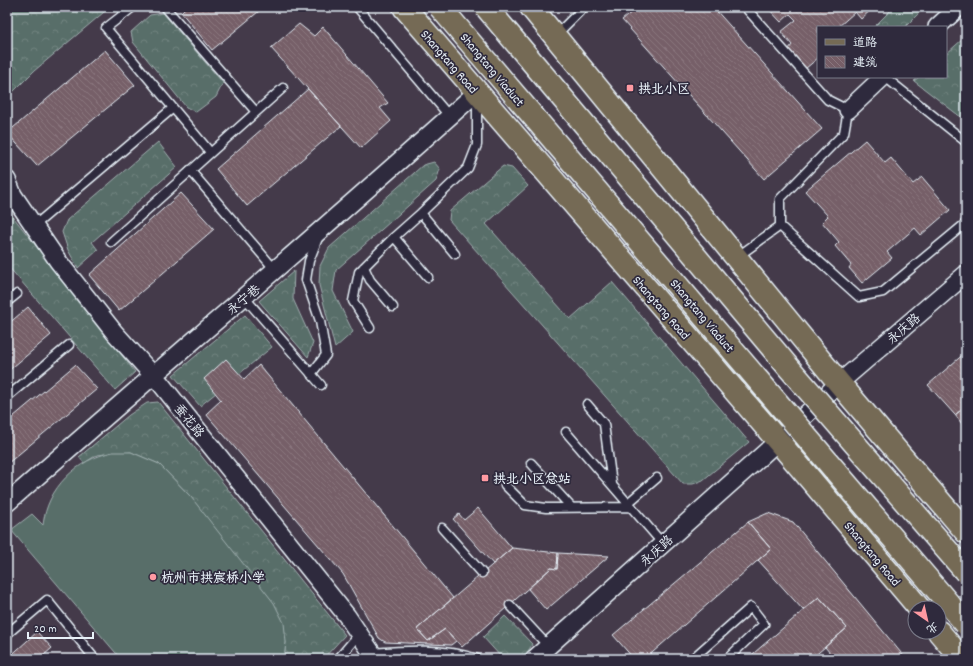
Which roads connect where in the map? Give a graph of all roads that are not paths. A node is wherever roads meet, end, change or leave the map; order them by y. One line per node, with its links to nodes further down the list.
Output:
1 (133, 7): 19 (lane)
2 (165, 7): 21 (lane)
3 (357, 7): 22 (lane)
4 (404, 7): 18 (main road, Shangtang Road)
5 (440, 7): 68 (main road, Shangtang Viaduct, bridge)
6 (486, 7): 64 (main road, bridge)
7 (531, 7): 14 (main road)
8 (584, 7): 14 (lane)
9 (745, 7): 20 (lane)
10 (958, 7): 13 (street)
11 (963, 7): 12 (street)
12 (966, 10)
13 (938, 26)
14 (554, 36): 35 (main road)
15 (883, 78): 20 (street)
16 (885, 78): 23 (lane)
17 (283, 88): 21 (lane)
18 (477, 92): 22 (street, 永宁巷); 27 (lane); 53 (main road, Shangtang Road)
19 (173, 108): 24 (lane); 29 (lane)
20 (848, 110): 30 (lane)
21 (256, 112): 24 (lane)
22 (450, 116): 31 (street, 永宁巷)
23 (966, 142)
24 (210, 152): 25 (lane)
25 (190, 170): 33 (lane); 37 (lane)
26 (7, 180): 29 (street, 蚕花路)
27 (421, 213): 32 (lane); 34 (lane)
28 (966, 223): 30 (lane)
29 (34, 226): 47 (street, 蚕花路)
30 (780, 226): 35 (lane)
31 (320, 232): 37 (street, 永宁巷); 46 (lane)
32 (394, 237): 36 (lane); 39 (lane)
33 (111, 242)
34 (455, 254)
35 (737, 258): 48 (main road)
36 (364, 267): 43 (lane); 44 (lane)
37 (276, 271): 41 (street, 永宁巷)
38 (966, 274): 48 (street, 永庆路)
39 (428, 277)
40 (17, 294): 42 (lane)
41 (244, 297): 46 (lane); 47 (street, 永宁巷)
42 (7, 302)
43 (394, 307)
44 (370, 328)
45 (69, 345): 50 (lane)
46 (311, 374): 49 (lane)
47 (153, 375): 58 (street, 永宁巷); 70 (street, 蚕花路)
48 (839, 383): 53 (street, 永庆路); 62 (main road)
49 (321, 385)
50 (7, 397)
51 (587, 404): 56 (lane)
52 (566, 432): 56 (lane)
53 (778, 441): 63 (street, 永庆路); 66 (main road, Shangtang Road)
54 (531, 463): 60 (lane)
55 (657, 478): 59 (lane)
56 (612, 484): 59 (lane)
57 (505, 485): 60 (lane)
58 (7, 503)
59 (630, 505): 60 (lane); 63 (lane)
60 (571, 507)
61 (442, 528): 65 (lane)
62 (966, 532)
63 (663, 544): 72 (street, 永庆路)
64 (966, 572)
65 (482, 573)
66 (912, 600)
67 (510, 605): 72 (lane)
68 (966, 624)
69 (7, 634): 74 (lane)
70 (359, 634): 73 (street, 蚕花路); 75 (lane)
71 (946, 640): 80 (main road)
72 (548, 646): 77 (street, 永庆路)
73 (374, 656): 76 (lane)
74 (92, 658)
75 (338, 659)
76 (478, 659)
77 (534, 659)
78 (692, 659): 79 (lane)
79 (727, 659)
80 (962, 659)

